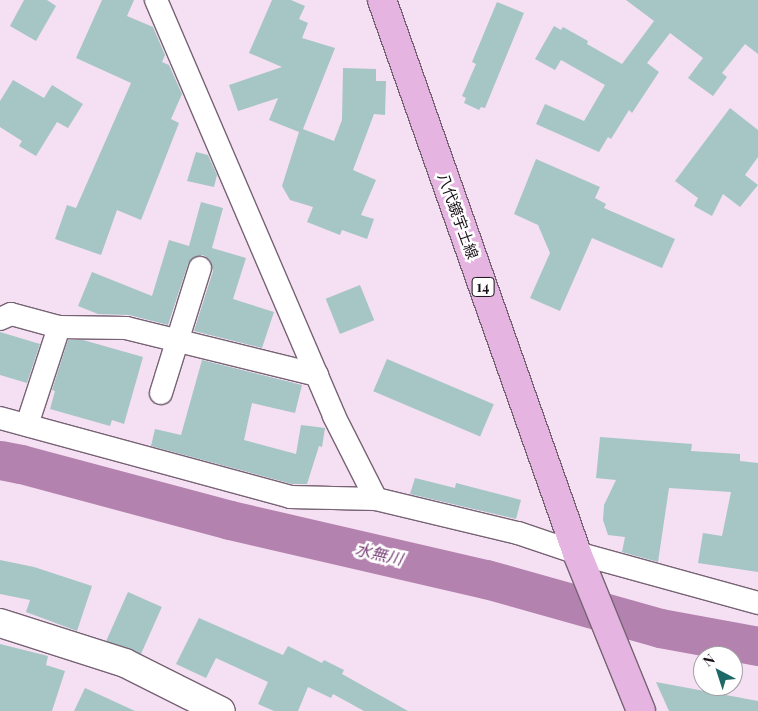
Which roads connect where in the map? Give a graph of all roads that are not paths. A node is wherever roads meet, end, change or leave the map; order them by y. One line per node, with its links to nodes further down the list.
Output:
1 (156, 0): 7 (street)
2 (382, 0): 12 (main road, 八代鏡宇土線 / 14)
3 (200, 268): 6 (street)
4 (0, 319): 5 (street)
5 (59, 327): 6 (street); 10 (street)
6 (177, 342): 7 (street); 8 (street)
7 (318, 375): 11 (street)
8 (161, 393)
9 (0, 418): 10 (street)
10 (27, 425): 11 (street)
11 (376, 499): 12 (street)
12 (581, 563): 13 (street); 16 (main road, 14)
13 (758, 603)
14 (0, 623): 15 (street)
15 (221, 711)
16 (641, 711)

